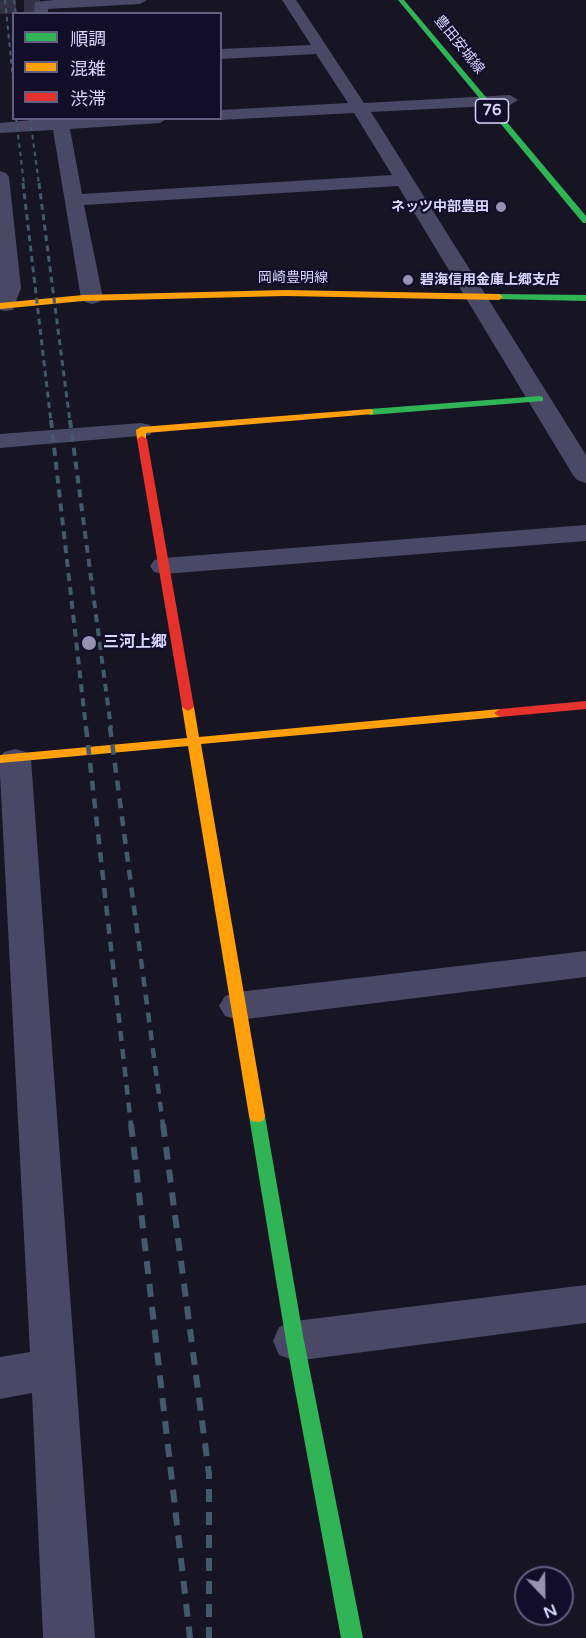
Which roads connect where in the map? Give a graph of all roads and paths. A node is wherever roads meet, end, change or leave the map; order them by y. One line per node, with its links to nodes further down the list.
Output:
1 (140, 0): 4 (street)
2 (289, 0): 6 (street)
3 (401, 0): 9 (street, 豊田安城線 / 76)
4 (67, 2): 5 (street)
5 (41, 12)
6 (320, 49): 7 (street); 11 (street)
7 (222, 54)
8 (495, 83): 10 (street, 豊田安城線 / 76)
9 (484, 102): 10 (street); 11 (street); 19 (street, 豊田安城線 / 76)
10 (514, 104)
11 (359, 107): 12 (street); 17 (street)
12 (222, 115)
13 (93, 120): 14 (street)
14 (59, 121): 15 (street); 18 (street)
15 (0, 128)
16 (0, 177): 23 (street)
17 (403, 180): 18 (street); 20 (street)
18 (73, 200): 21 (street)
19 (586, 221)
20 (475, 296): 21 (street, 岡崎豊明線); 22 (street, 岡崎豊明線); 24 (street)
21 (92, 298): 23 (street, 岡崎豊明線)
22 (586, 298)
23 (2, 305)
24 (540, 399): 25 (street); 27 (street)
25 (141, 430): 26 (street); 29 (street)
26 (0, 441)
27 (586, 475)
28 (586, 533): 29 (street)
29 (164, 566): 31 (street)
30 (586, 705): 31 (street)
31 (192, 743): 32 (street); 34 (street)
32 (7, 759): 37 (street)
33 (586, 964): 34 (street)
34 (238, 1006): 36 (street)
35 (586, 1304): 36 (street)
36 (295, 1341): 40 (street)
37 (54, 1368): 38 (street); 39 (street)
38 (0, 1378)
39 (69, 1638)
40 (352, 1638)

